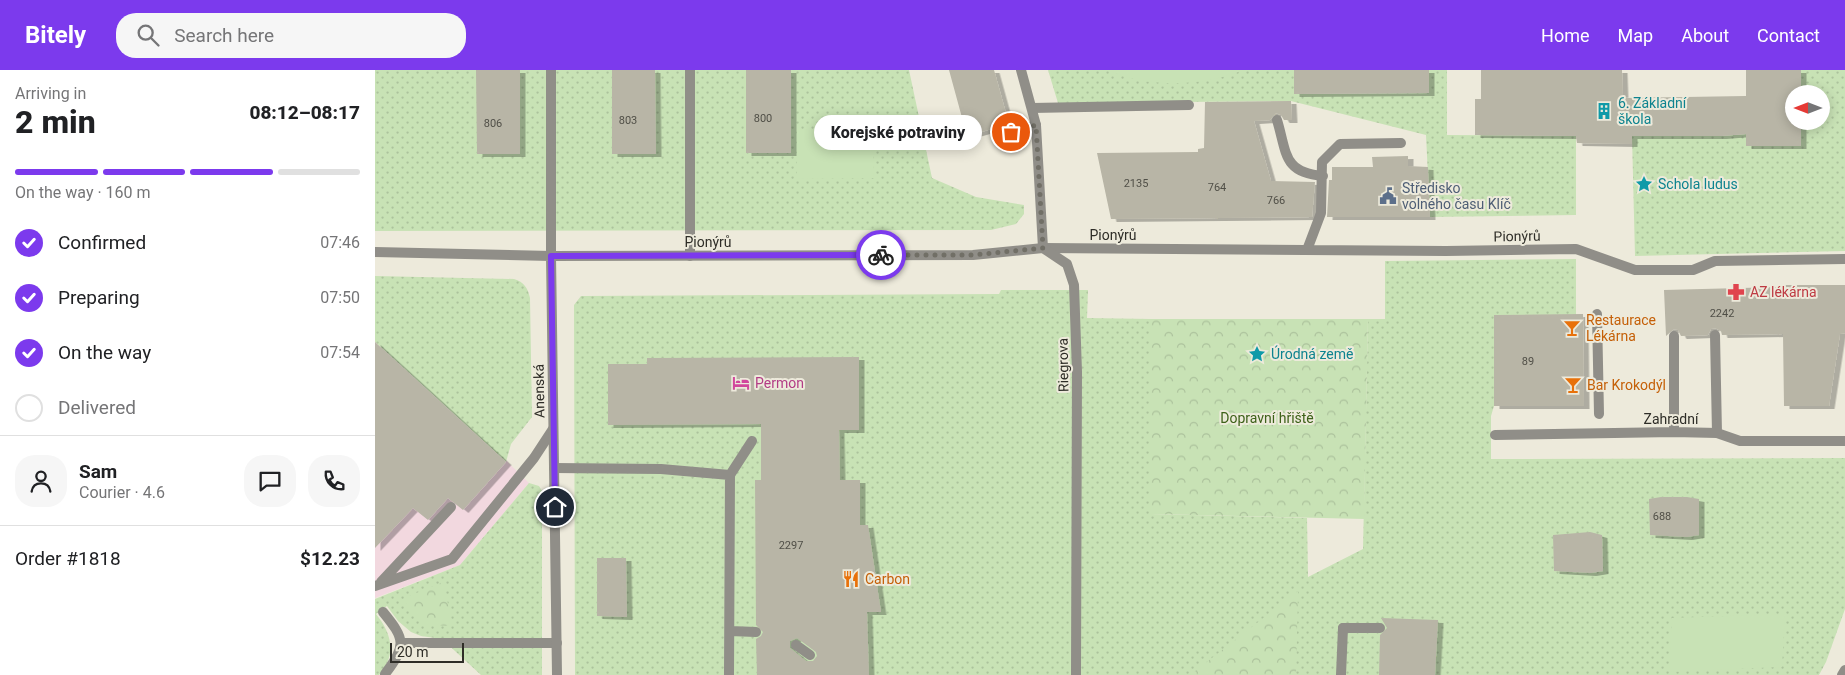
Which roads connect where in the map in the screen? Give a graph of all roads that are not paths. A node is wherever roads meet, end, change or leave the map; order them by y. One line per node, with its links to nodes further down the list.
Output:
1 (551, 70): 14 (street, Anenská)
2 (690, 70): 15 (street)
3 (1021, 70): 5 (street)
4 (1189, 105): 5 (street)
5 (1031, 108): 7 (street)
6 (1277, 120): 10 (street)
7 (1036, 125): 8 (street); 11 (street)
8 (1011, 132)
9 (1401, 143): 10 (street)
10 (1323, 176): 12 (street)
11 (1043, 248): 12 (street, Pionýrů); 15 (street, Pionýrů); 43 (street, Riegrova)
12 (1307, 250): 16 (street, Pionýrů)
13 (375, 252): 14 (street, Pionýrů)
14 (551, 256): 15 (street, Pionýrů); 21 (street, Anenská)
15 (690, 256)
16 (1845, 259)
17 (1597, 314): 20 (street)
18 (1715, 335): 23 (street)
19 (1674, 336): 22 (street)
20 (1599, 414)
21 (553, 429): 27 (street, Anenská); 30 (street)
22 (1674, 432): 23 (street, Zahradní); 24 (street, Zahradní)
23 (1717, 433): 26 (street, Zahradní)
24 (1495, 435)
25 (752, 441): 28 (street)
26 (1845, 441)
27 (554, 468): 28 (street); 35 (street, Anenská)
28 (729, 475): 33 (street)
29 (451, 507): 30 (street)
30 (377, 585)
31 (383, 612): 36 (street)
32 (1381, 628): 44 (street)
33 (730, 632): 34 (street); 42 (street)
34 (756, 632)
35 (557, 643): 36 (street); 41 (street, Anenská)
36 (402, 644): 40 (street)
37 (796, 645): 38 (street)
38 (810, 655)
39 (1845, 670): 45 (street)
40 (385, 674)
41 (557, 675)
42 (729, 675)
43 (1076, 675)
44 (1341, 675)
45 (1842, 675)

